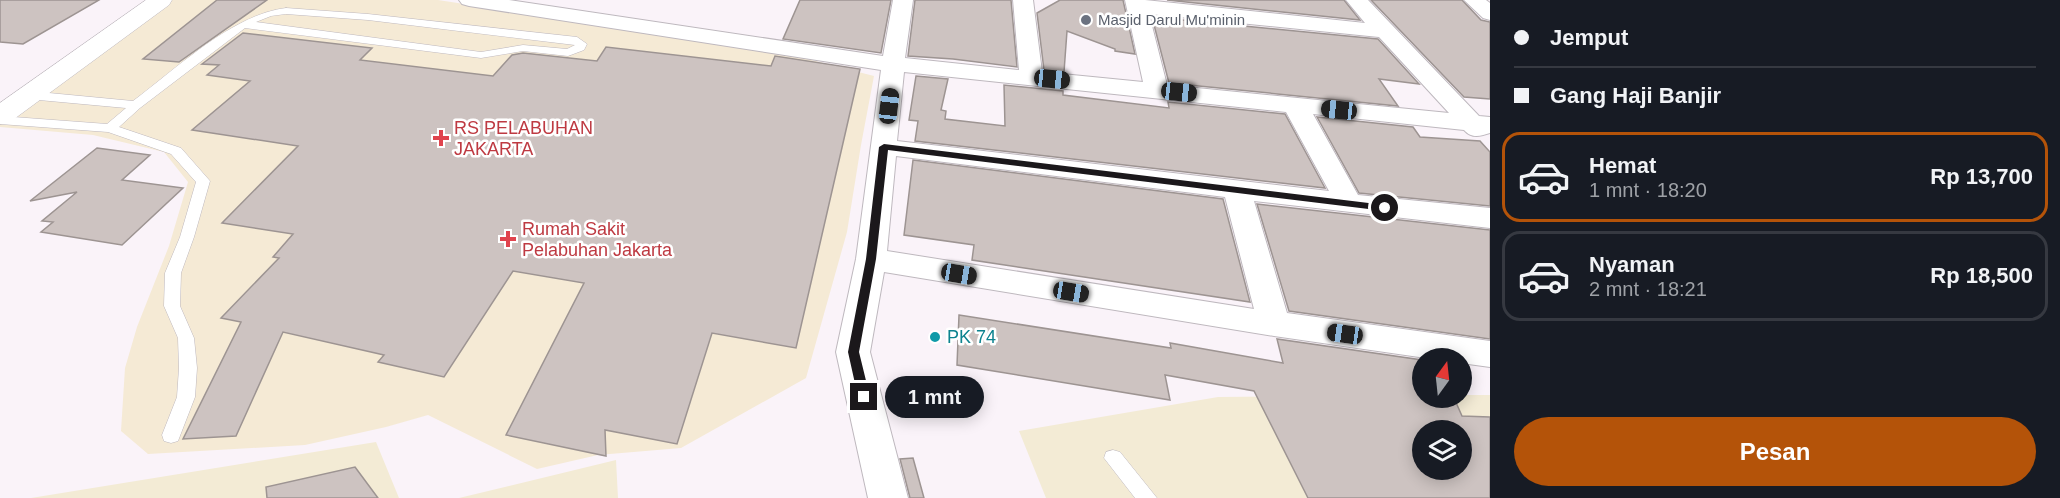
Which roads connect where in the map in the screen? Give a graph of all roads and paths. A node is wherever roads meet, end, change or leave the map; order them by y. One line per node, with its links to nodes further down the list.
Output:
1 (161, 0): 16 (street)
2 (469, 0): 13 (street)
3 (903, 0): 13 (street)
4 (1023, 0): 14 (street)
5 (1356, 0): 10 (street)
6 (1474, 0): 8 (street)
7 (1141, 2): 10 (street); 15 (street)
8 (1490, 14)
9 (243, 24): 11 (lane); 12 (lane); 17 (lane)
10 (1379, 26): 20 (street)
11 (510, 33): 12 (lane); 12 (lane)
12 (503, 50)
13 (894, 65): 14 (street); 23 (street)
14 (1030, 77): 15 (street)
15 (1156, 89): 18 (street)
16 (28, 95): 17 (lane); 19 (street)
17 (136, 105): 21 (lane)
18 (1295, 105): 20 (street); 25 (street)
19 (0, 118): 21 (lane)
20 (1480, 124): 22 (street)
21 (110, 128): 30 (lane)
22 (1490, 142)
23 (884, 147): 24 (street); 27 (street)
24 (1237, 189): 25 (street); 28 (street)
25 (1349, 203): 26 (street)
26 (1490, 218)
27 (871, 259): 28 (street); 32 (street)
28 (1274, 324): 29 (street)
29 (1490, 354)
30 (171, 435)
31 (1113, 458): 33 (lane)
32 (888, 498)
33 (1147, 498)

